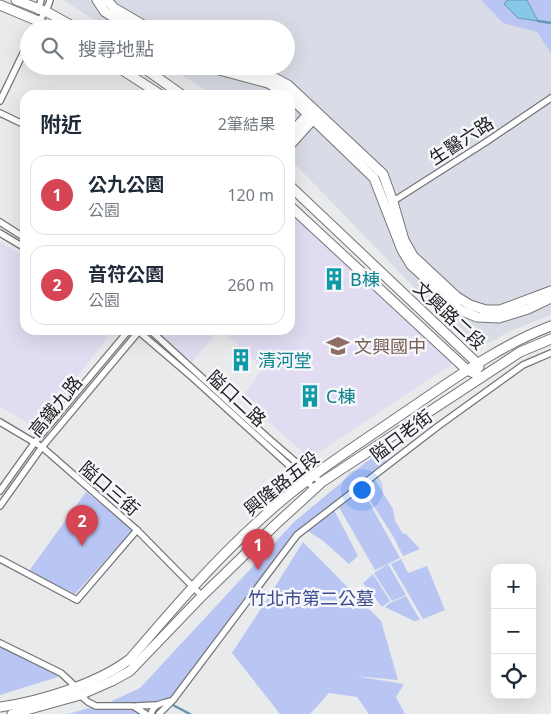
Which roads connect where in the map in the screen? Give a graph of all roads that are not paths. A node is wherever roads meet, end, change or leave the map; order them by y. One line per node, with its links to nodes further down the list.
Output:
1 (16, 0): 6 (street)
2 (50, 0): 6 (street)
3 (97, 0): 10 (street)
4 (108, 0): 11 (street)
5 (0, 5): 7 (street)
6 (42, 7): 8 (street); 9 (street)
7 (27, 20)
8 (38, 20)
9 (63, 20)
10 (118, 20)
11 (135, 20)
12 (20, 60): 24 (street)
13 (130, 75): 17 (street)
14 (154, 75): 18 (street)
15 (238, 75): 19 (street)
16 (266, 75): 20 (street)
17 (153, 90)
18 (175, 90)
19 (279, 90)
20 (292, 90)
21 (295, 93): 26 (street)
22 (551, 98): 31 (street, 生醫六路)
23 (295, 100): 26 (street)
24 (0, 101)
25 (0, 113): 27 (street)
26 (313, 114): 28 (street); 29 (street); 31 (street)
27 (20, 123)
28 (295, 130)
29 (295, 138)
30 (295, 191): 46 (street, 文興路二段)
31 (390, 204): 37 (street); 38 (street)
32 (295, 211): 47 (street, 文興路二段)
33 (0, 222): 35 (street)
34 (0, 233): 36 (street)
35 (20, 235)
36 (20, 245)
37 (551, 291)
38 (551, 298)
39 (551, 326): 46 (street, 興隆路五段)
40 (125, 335): 50 (street, 高鐵九路)
41 (136, 335): 51 (street, 高鐵九路)
42 (144, 335): 52 (street, 隘口二路)
43 (155, 335): 52 (street, 隘口二路)
44 (551, 339): 48 (street, 興隆路五段)
45 (551, 353): 62 (street, 隘口老街)
46 (478, 364): 47 (street, 興隆路五段); 48 (street, 文興路二段)
47 (467, 370): 48 (street, 文興路二段); 52 (street, 興隆路五段)
48 (482, 377): 53 (street, 興隆路五段)
49 (0, 422): 50 (street, 隘口三街)
50 (35, 442): 51 (street, 隘口三街); 54 (street, 高鐵九路)
51 (42, 447): 55 (street, 高鐵九路); 56 (street, 隘口三街)
52 (309, 478): 53 (street, 隘口二路); 53 (street, 隘口二路); 58 (street, 興隆路五段)
53 (318, 486): 59 (street, 興隆路五段)
54 (0, 491)
55 (0, 506)
56 (137, 530): 57 (street); 58 (street, 隘口三街)
57 (0, 559)
58 (192, 587): 59 (street, 隘口三街); 61 (street, 興隆路五段)
59 (202, 596): 61 (street, 興隆路五段)
60 (0, 643): 61 (street)
61 (78, 691): 64 (street); 65 (street, 興隆路五段); 66 (street, 興隆路五段)
62 (174, 700): 63 (street); 69 (street, 隘口老街)
63 (156, 705): 64 (street); 68 (street)
64 (133, 706): 67 (street)
65 (0, 707)
66 (12, 714)
67 (146, 714)
68 (151, 714)
69 (159, 714)

